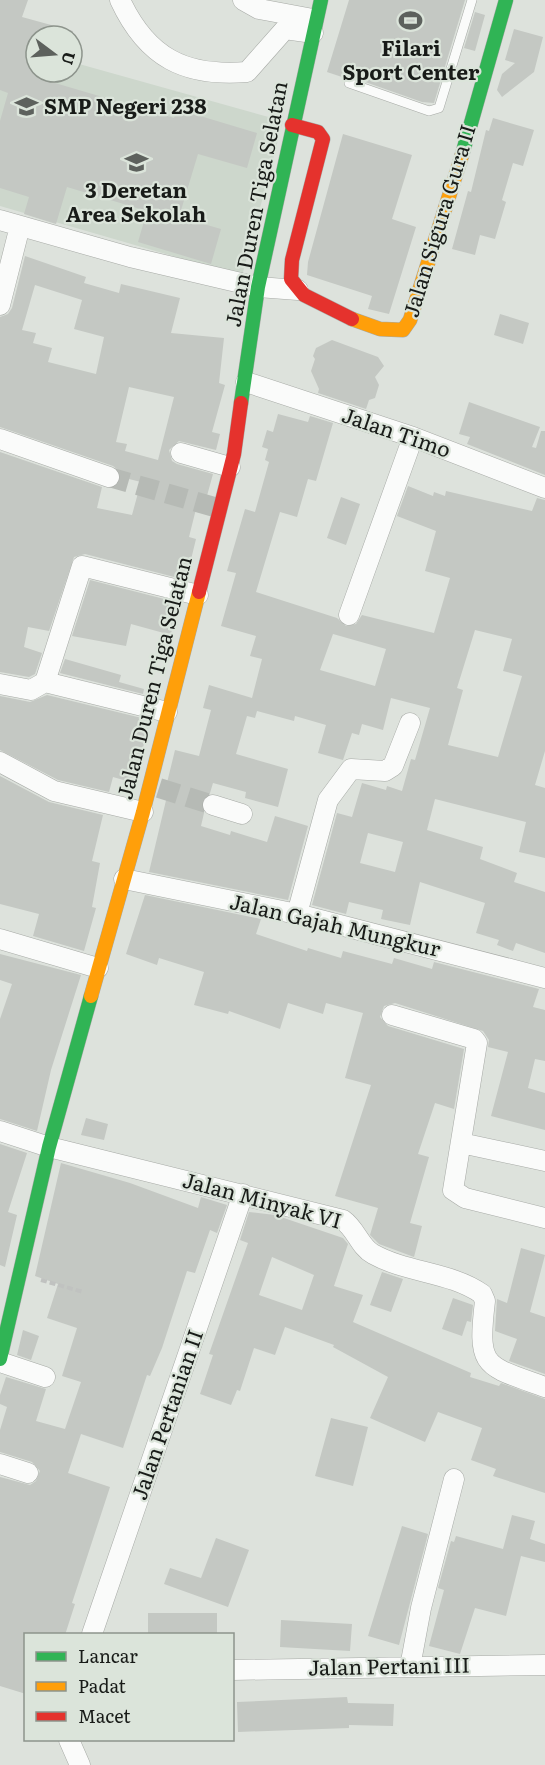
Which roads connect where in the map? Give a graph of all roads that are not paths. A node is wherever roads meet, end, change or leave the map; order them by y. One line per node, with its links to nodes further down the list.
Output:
1 (120, 0): 8 (street)
2 (243, 0): 6 (street)
3 (321, 0): 7 (street, Jalan Duren Tiga Selatan)
4 (472, 0): 9 (lane)
5 (506, 0): 14 (street, Jalan Sigura Gura II)
6 (280, 14): 7 (street); 8 (street)
7 (315, 26): 8 (street); 10 (street, Jalan Duren Tiga Selatan)
8 (275, 39)
9 (349, 83)
10 (292, 125): 13 (street, Jalan Duren Tiga Selatan); 14 (street)
11 (0, 220): 12 (street, Jalan Sigura Gura II)
12 (20, 226): 13 (street, Jalan Sigura Gura II); 15 (street)
13 (258, 287): 14 (street, Jalan Sigura Gura II); 16 (street, Jalan Duren Tiga Selatan)
14 (298, 290)
15 (0, 305)
16 (246, 382): 17 (street, Jalan Timo); 20 (street, Jalan Duren Tiga Selatan)
17 (412, 437): 22 (street, Jalan Timo); 24 (street)
18 (0, 440): 21 (street)
19 (181, 453): 20 (street)
20 (230, 467): 23 (street, Jalan Duren Tiga Selatan)
21 (109, 477)
22 (545, 488)
23 (198, 595): 25 (street); 27 (street, Jalan Duren Tiga Selatan)
24 (350, 615)
25 (45, 682): 26 (street); 27 (street)
26 (0, 684)
27 (167, 712): 31 (street, Jalan Duren Tiga Selatan)
28 (410, 723): 34 (street)
29 (0, 762): 31 (street)
30 (213, 805): 32 (street)
31 (143, 812): 33 (street, Jalan Duren Tiga Selatan)
32 (242, 814)
33 (124, 879): 34 (street, Jalan Gajah Mungkur); 36 (street, Jalan Duren Tiga Selatan)
34 (297, 914): 37 (street, Jalan Gajah Mungkur)
35 (0, 939): 36 (street)
36 (98, 968): 41 (street, Jalan Duren Tiga Selatan)
37 (545, 978)
38 (392, 1015): 40 (street)
39 (0, 1131): 41 (street, Jalan Minyak VI)
40 (461, 1143): 42 (street); 44 (street)
41 (49, 1147): 43 (street, Jalan Minyak VI); 45 (street, Jalan Duren Tiga Selatan)
42 (545, 1161)
43 (243, 1194): 47 (street, Jalan Minyak VI); 51 (street, Jalan Pertanian II)
44 (545, 1218)
45 (0, 1361): 46 (street)
46 (45, 1377)
47 (545, 1387)
48 (0, 1464): 49 (street)
49 (28, 1473)
50 (454, 1479): 53 (street)
51 (93, 1633)
52 (545, 1665): 53 (street, Jalan Pertani III)
53 (410, 1667): 54 (street, Jalan Pertani III)
54 (234, 1670)
55 (69, 1741): 56 (street)
56 (80, 1765)

